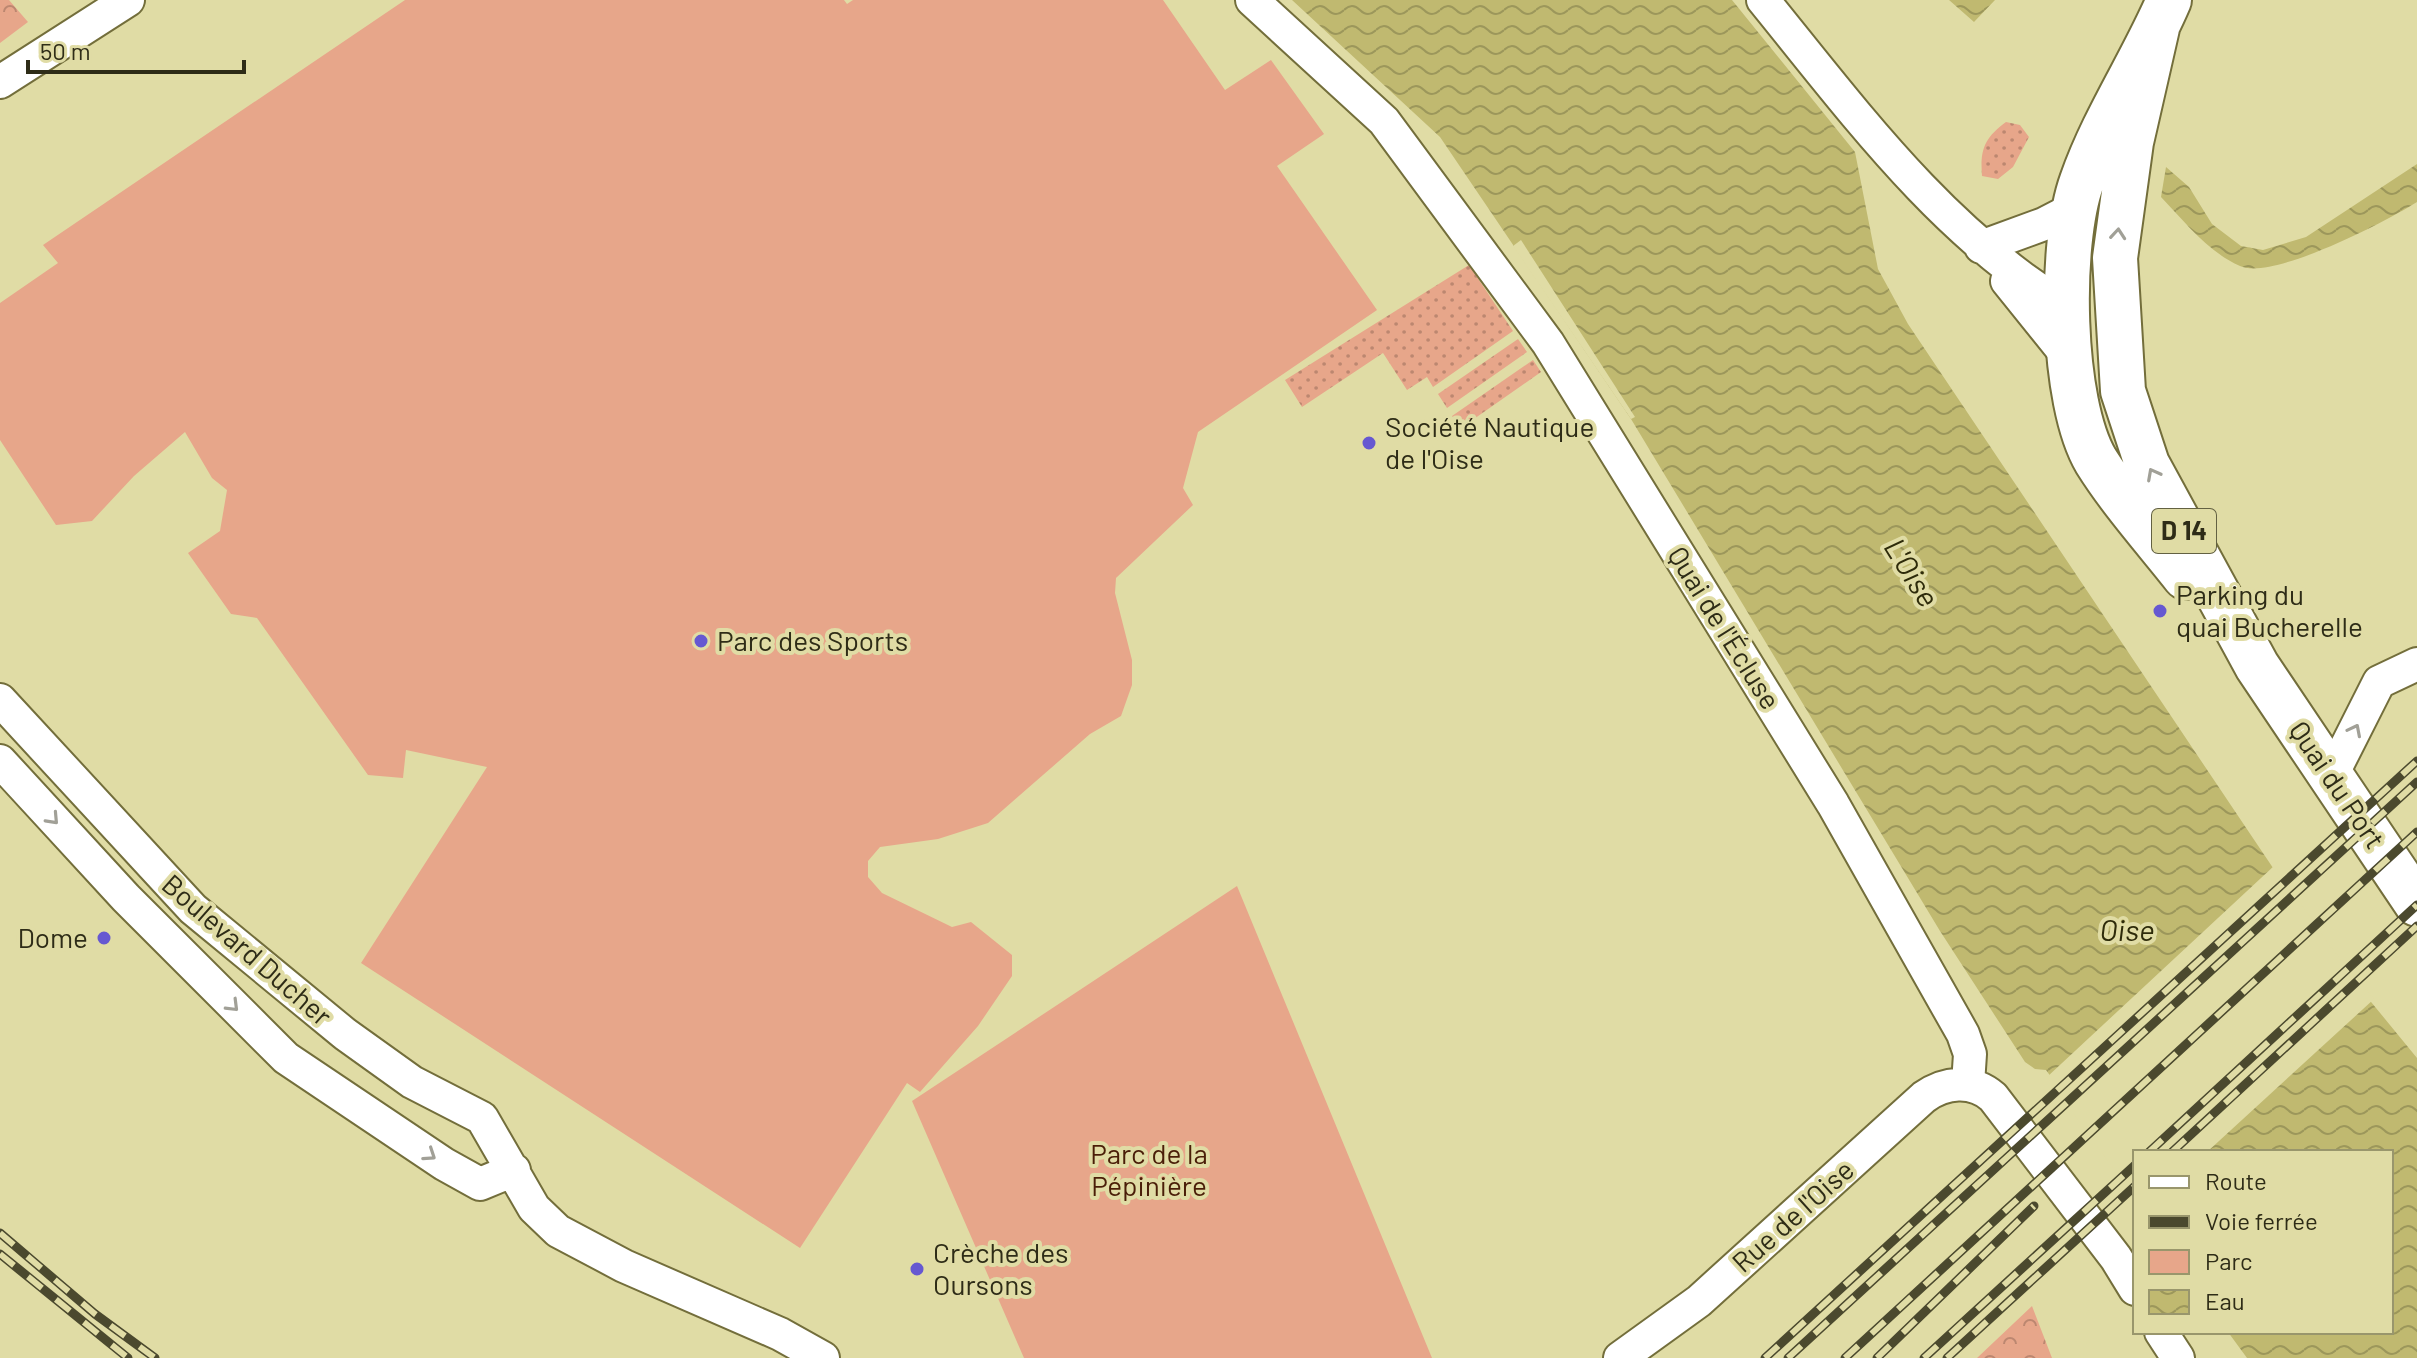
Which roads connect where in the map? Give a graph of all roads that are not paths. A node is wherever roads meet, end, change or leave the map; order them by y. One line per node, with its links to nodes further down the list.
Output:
1 (128, 0): 5 (street)
2 (1252, 0): 18 (street, Quai de l'Écluse)
3 (1763, 0): 7 (street)
4 (2163, 14): 6 (main road, D 14); 9 (main road, D 14, one-way to 4)
5 (0, 82)
6 (2073, 209): 7 (street); 8 (main road, D 14)
7 (1981, 247): 8 (street); 10 (street)
8 (2069, 309): 9 (main road); 10 (main road, Quai du Port / D 14)
9 (2117, 312): 12 (main road, Quai du Port / D 14, one-way to 9)
10 (2069, 358): 12 (main road, Quai du Port / D 14)
11 (2417, 664): 15 (street, one-way to 11)
12 (2257, 666): 15 (main road, Quai du Port / D 14)
13 (0, 700): 17 (street, Boulevard Ducher)
14 (0, 761): 19 (street, Boulevard Ducher, one-way to 19)
15 (2331, 777): 16 (main road, Quai du Port / D 14)
16 (2417, 904)
17 (397, 1071): 19 (street); 20 (street, Boulevard Ducher)
18 (1968, 1084): 21 (street); 24 (street, Rue de l'Oise)
19 (365, 1112): 20 (street, Boulevard Ducher, one-way to 20)
20 (514, 1170): 23 (street, Boulevard Ducher)
21 (2133, 1286)
22 (2162, 1334): 25 (street)
23 (823, 1358)
24 (1620, 1358)
25 (2178, 1358)

